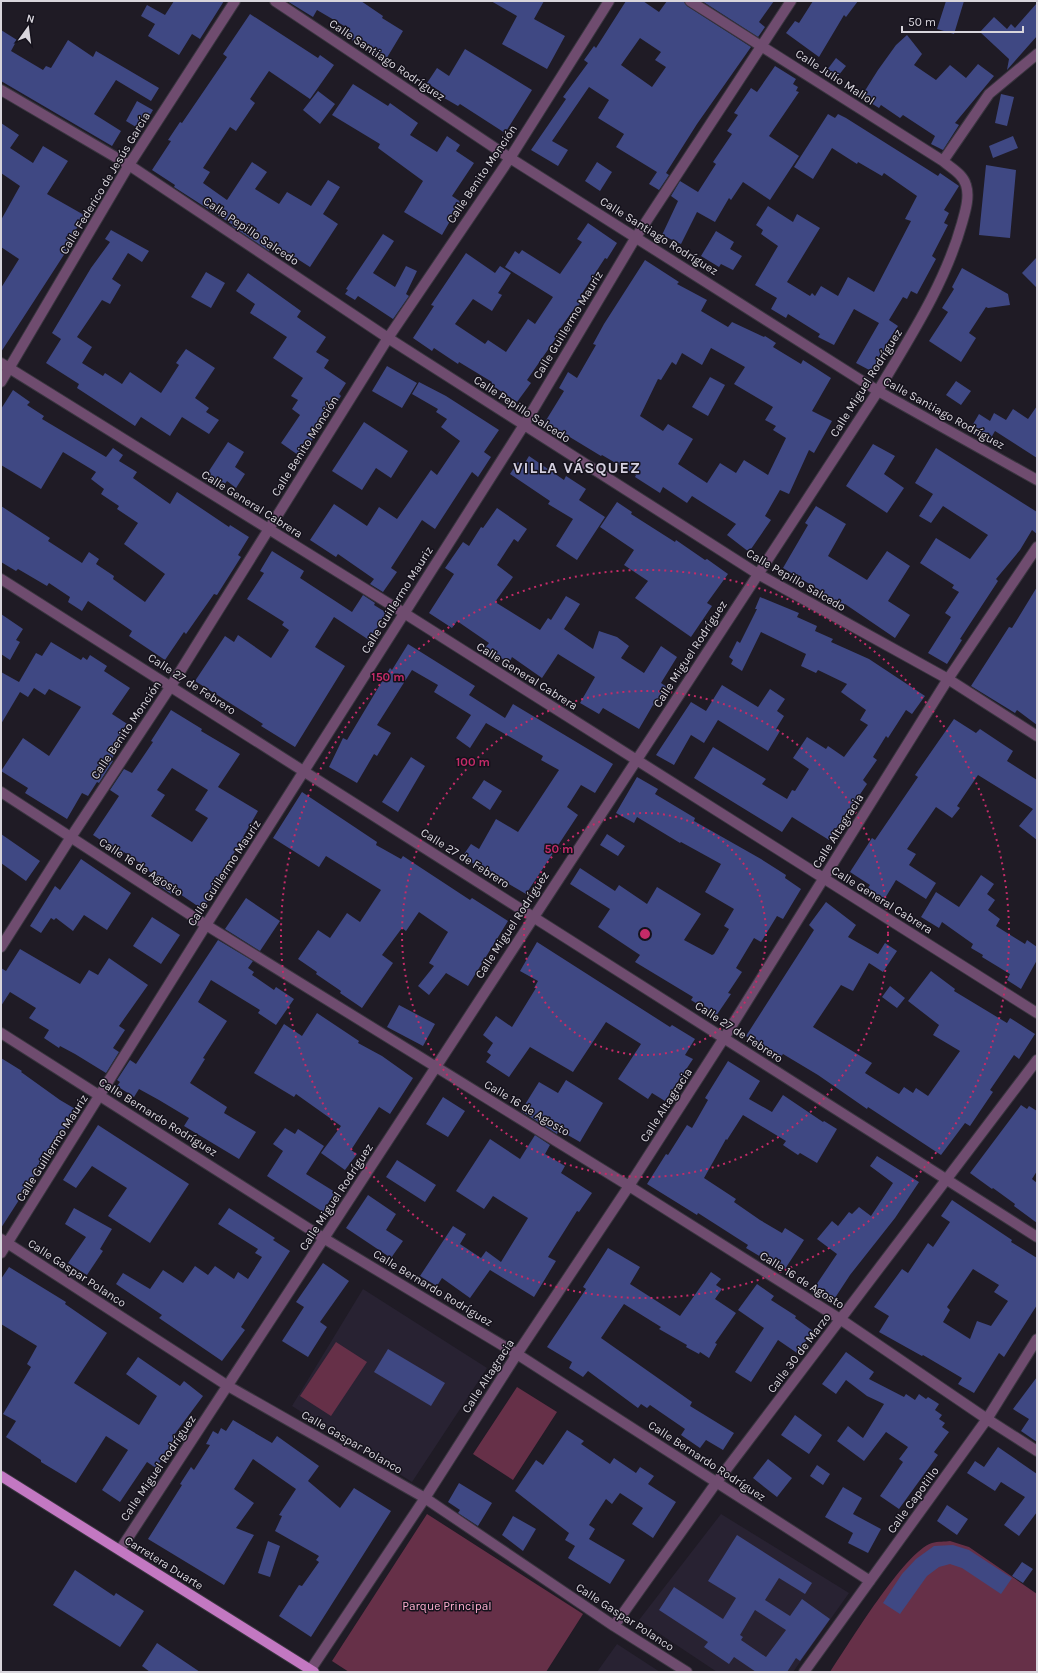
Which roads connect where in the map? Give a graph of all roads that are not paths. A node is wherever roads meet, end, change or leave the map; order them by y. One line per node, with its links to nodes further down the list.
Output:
1 (235, 1): 11 (street, Calle Federico de Jesús García)
2 (275, 1): 9 (street, Calle Santiago Rodríguez)
3 (609, 1): 9 (street, Calle Benito Monción)
4 (690, 1): 6 (street, Calle Julio Mallol)
5 (791, 1): 6 (street, Calle Guillermo Mauriz)
6 (762, 45): 10 (street, Calle Julio Mallol); 13 (street, Calle Guillermo Mauriz)
7 (1037, 54): 10 (street)
8 (1, 90): 11 (street, Calle Pepillo Salcedo)
9 (510, 158): 13 (street, Calle Santiago Rodríguez); 14 (street, Calle Benito Monción)
10 (943, 162): 12 (street, Calle Julio Mallol)
11 (129, 165): 14 (street, Calle Pepillo Salcedo); 15 (street, Calle Federico de Jesús García)
12 (964, 178): 17 (street, Calle Miguel Rodríguez)
13 (636, 237): 17 (street, Calle Santiago Rodríguez); 18 (street, Calle Guillermo Mauriz)
14 (388, 338): 18 (street, Calle Pepillo Salcedo); 20 (street, Calle Benito Monción)
15 (5, 366): 16 (street, Calle Federico de Jesús García); 20 (street, Calle General Cabrera)
16 (1, 382)
17 (878, 391): 19 (street, Calle Santiago Rodríguez); 22 (street, Calle Miguel Rodríguez)
18 (524, 425): 22 (street, Calle Pepillo Salcedo); 24 (street, Calle Guillermo Mauriz)
19 (1037, 480)
20 (268, 529): 24 (street, Calle General Cabrera); 26 (street, Calle Benito Monción)
21 (1037, 547): 25 (street, Calle Altagracia)
22 (758, 574): 25 (street, Calle Pepillo Salcedo); 28 (street, Calle Miguel Rodríguez)
23 (1, 579): 26 (street, Calle 27 de Febrero)
24 (404, 613): 28 (street, Calle General Cabrera); 29 (street, Calle Guillermo Mauriz)
25 (948, 679): 27 (street, Calle Pepillo Salcedo); 32 (street, Calle Altagracia)
26 (171, 686): 29 (street, Calle 27 de Febrero); 31 (street, Calle Benito Monción)
27 (1037, 736)
28 (635, 760): 32 (street, Calle General Cabrera); 33 (street, Calle Miguel Rodríguez)
29 (304, 772): 33 (street, Calle 27 de Febrero); 34 (street, Calle Guillermo Mauriz)
30 (1, 792): 31 (street, Calle 16 de Agosto)
31 (71, 837): 34 (street, Calle 16 de Agosto); 35 (street, Calle Benito Monción)
32 (824, 878): 36 (street, Calle General Cabrera); 38 (street, Calle Altagracia)
33 (534, 916): 38 (street, Calle 27 de Febrero); 40 (street, Calle Miguel Rodríguez)
34 (206, 925): 40 (street, Calle 16 de Agosto); 41 (street, Calle Guillermo Mauriz)
35 (1, 947)
36 (1037, 1012)
37 (1, 1033): 41 (street, Calle Bernardo Rodríguez)
38 (724, 1038): 42 (street, Calle 27 de Febrero); 43 (street, Calle Altagracia)
39 (1037, 1060): 42 (street, Calle 30 de Marzo)
40 (435, 1067): 43 (street, Calle 16 de Agosto); 45 (street, Calle Miguel Rodríguez)
41 (100, 1095): 45 (street, Calle Bernardo Rodríguez); 46 (street, Calle Guillermo Mauriz)
42 (945, 1180): 44 (street, Calle 27 de Febrero); 48 (street, Calle 30 de Marzo)
43 (629, 1186): 48 (street, Calle 16 de Agosto); 50 (street, Calle Altagracia)
44 (1037, 1236)
45 (325, 1239): 50 (street, Calle Bernardo Rodríguez); 51 (street, Calle Miguel Rodríguez)
46 (4, 1241): 47 (street, Calle Guillermo Mauriz); 51 (street, Calle Gaspar Polanco)
47 (1, 1253)
48 (840, 1319): 52 (street, Calle 16 de Agosto); 55 (street, Calle 30 de Marzo)
49 (1037, 1339): 52 (street, Calle Capotillo)
50 (517, 1354): 55 (street, Calle Bernardo Rodríguez); 56 (street, Calle Altagracia)
51 (228, 1386): 56 (street, Calle Gaspar Polanco); 57 (street, Calle Miguel Rodríguez)
52 (987, 1419): 53 (street, Calle 16 de Agosto); 58 (street, Calle Capotillo)
53 (1037, 1451)
54 (1, 1476): 57 (main road, Carretera Duarte)
55 (716, 1483): 58 (street, Calle Bernardo Rodríguez); 59 (street, Calle 30 de Marzo)
56 (425, 1498): 59 (street, Calle Gaspar Polanco); 60 (street, Calle Altagracia)
57 (120, 1550): 60 (main road, Carretera Duarte)
58 (870, 1581): 62 (street, Calle Capotillo)
59 (614, 1626): 61 (street, Calle Gaspar Polanco)
60 (311, 1671)
61 (687, 1672)
62 (804, 1672)

